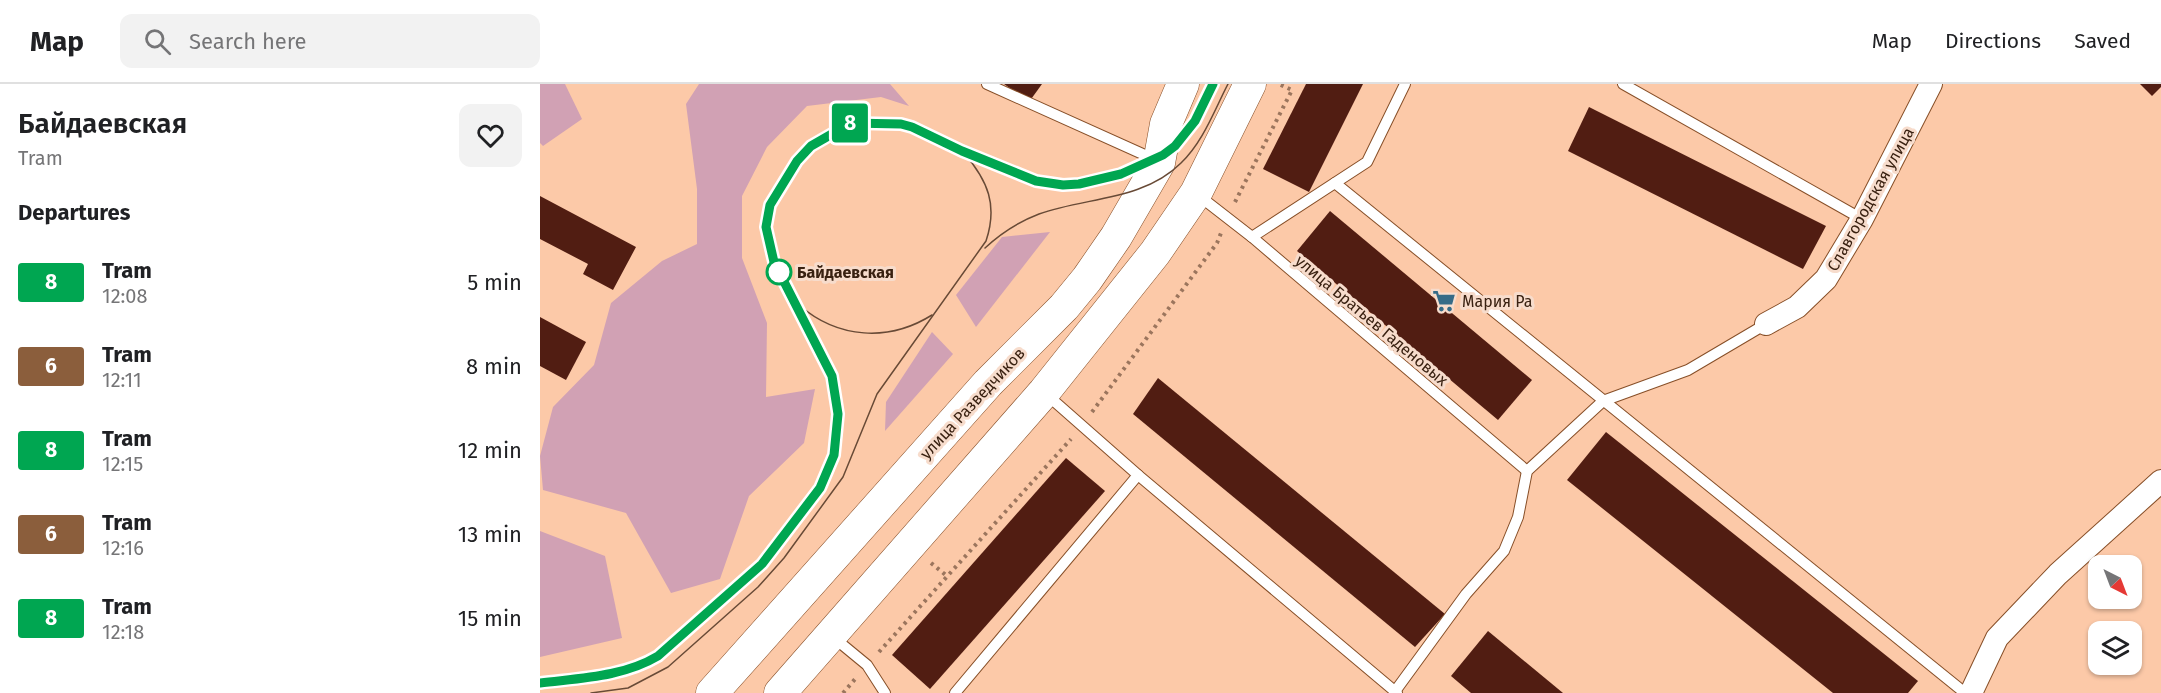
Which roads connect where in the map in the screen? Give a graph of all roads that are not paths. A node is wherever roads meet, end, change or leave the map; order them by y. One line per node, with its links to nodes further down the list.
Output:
1 (987, 84): 7 (lane)
2 (1183, 84): 7 (main road, улица Разведчиков)
3 (1250, 84): 9 (main road)
4 (1405, 84): 8 (lane)
5 (1623, 84): 10 (lane)
6 (1931, 84): 10 (street, Славгородская улица)
7 (1159, 163): 20 (main road, улица Разведчиков)
8 (1335, 183): 11 (lane); 14 (lane)
9 (1196, 193): 11 (lane, улица Братьев Гаденовых); 13 (main road)
10 (1862, 219): 12 (street, Славгородская улица)
11 (1252, 237): 15 (lane, улица Братьев Гаденовых)
12 (1766, 324): 14 (lane)
13 (1044, 392): 16 (lane); 18 (main road)
14 (1603, 401): 15 (lane); 24 (lane)
15 (1527, 471): 19 (lane)
16 (1138, 474): 19 (lane); 23 (lane)
17 (2161, 481): 25 (street)
18 (830, 635): 21 (main road); 22 (lane)
19 (1396, 692)
20 (712, 693)
21 (780, 693)
22 (885, 693)
23 (955, 693)
24 (1965, 693)
25 (1971, 693)

